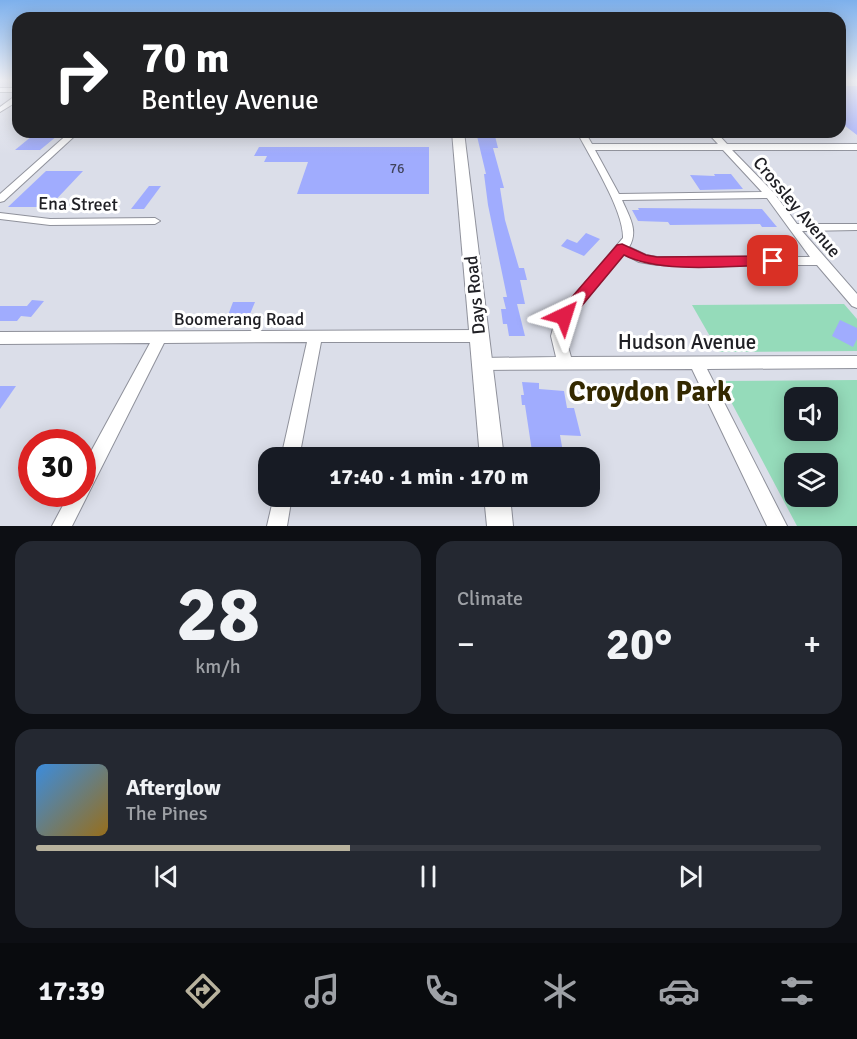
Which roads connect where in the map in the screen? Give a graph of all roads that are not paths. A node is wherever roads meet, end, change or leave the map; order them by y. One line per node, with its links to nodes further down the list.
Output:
1 (68, 138): 10 (street)
2 (459, 138): 19 (main road, Days Road)
3 (584, 138): 5 (street)
4 (717, 138): 6 (street, Crossley Avenue)
5 (589, 147): 6 (street); 9 (street)
6 (725, 147): 7 (street); 8 (street, Crossley Avenue)
7 (857, 147)
8 (770, 195): 9 (street); 14 (street, Crossley Avenue)
9 (615, 197): 15 (street)
10 (0, 198)
11 (0, 216): 12 (street, Ena Street)
12 (155, 221)
13 (857, 227): 14 (street)
14 (794, 228): 16 (street, Crossley Avenue)
15 (622, 248): 16 (street); 24 (street)
16 (820, 261): 17 (street, Crossley Avenue)
17 (857, 303)
18 (315, 336): 19 (street, Boomerang Road); 20 (street, Boomerang Road); 26 (street)
19 (479, 336): 23 (main road, Days Road)
20 (160, 337): 21 (street, Boomerang Road); 28 (street)
21 (0, 338)
22 (857, 362): 25 (street, Hudson Avenue)
23 (481, 364): 24 (street, Hudson Avenue); 27 (main road, Days Road)
24 (565, 364): 25 (street, Hudson Avenue)
25 (697, 364): 35 (street)
26 (293, 447)
27 (491, 447)
28 (96, 460)
29 (72, 507): 32 (street)
30 (281, 507): 33 (street)
31 (498, 507): 34 (main road)
32 (62, 526)
33 (277, 526)
34 (500, 526)
35 (777, 526)

